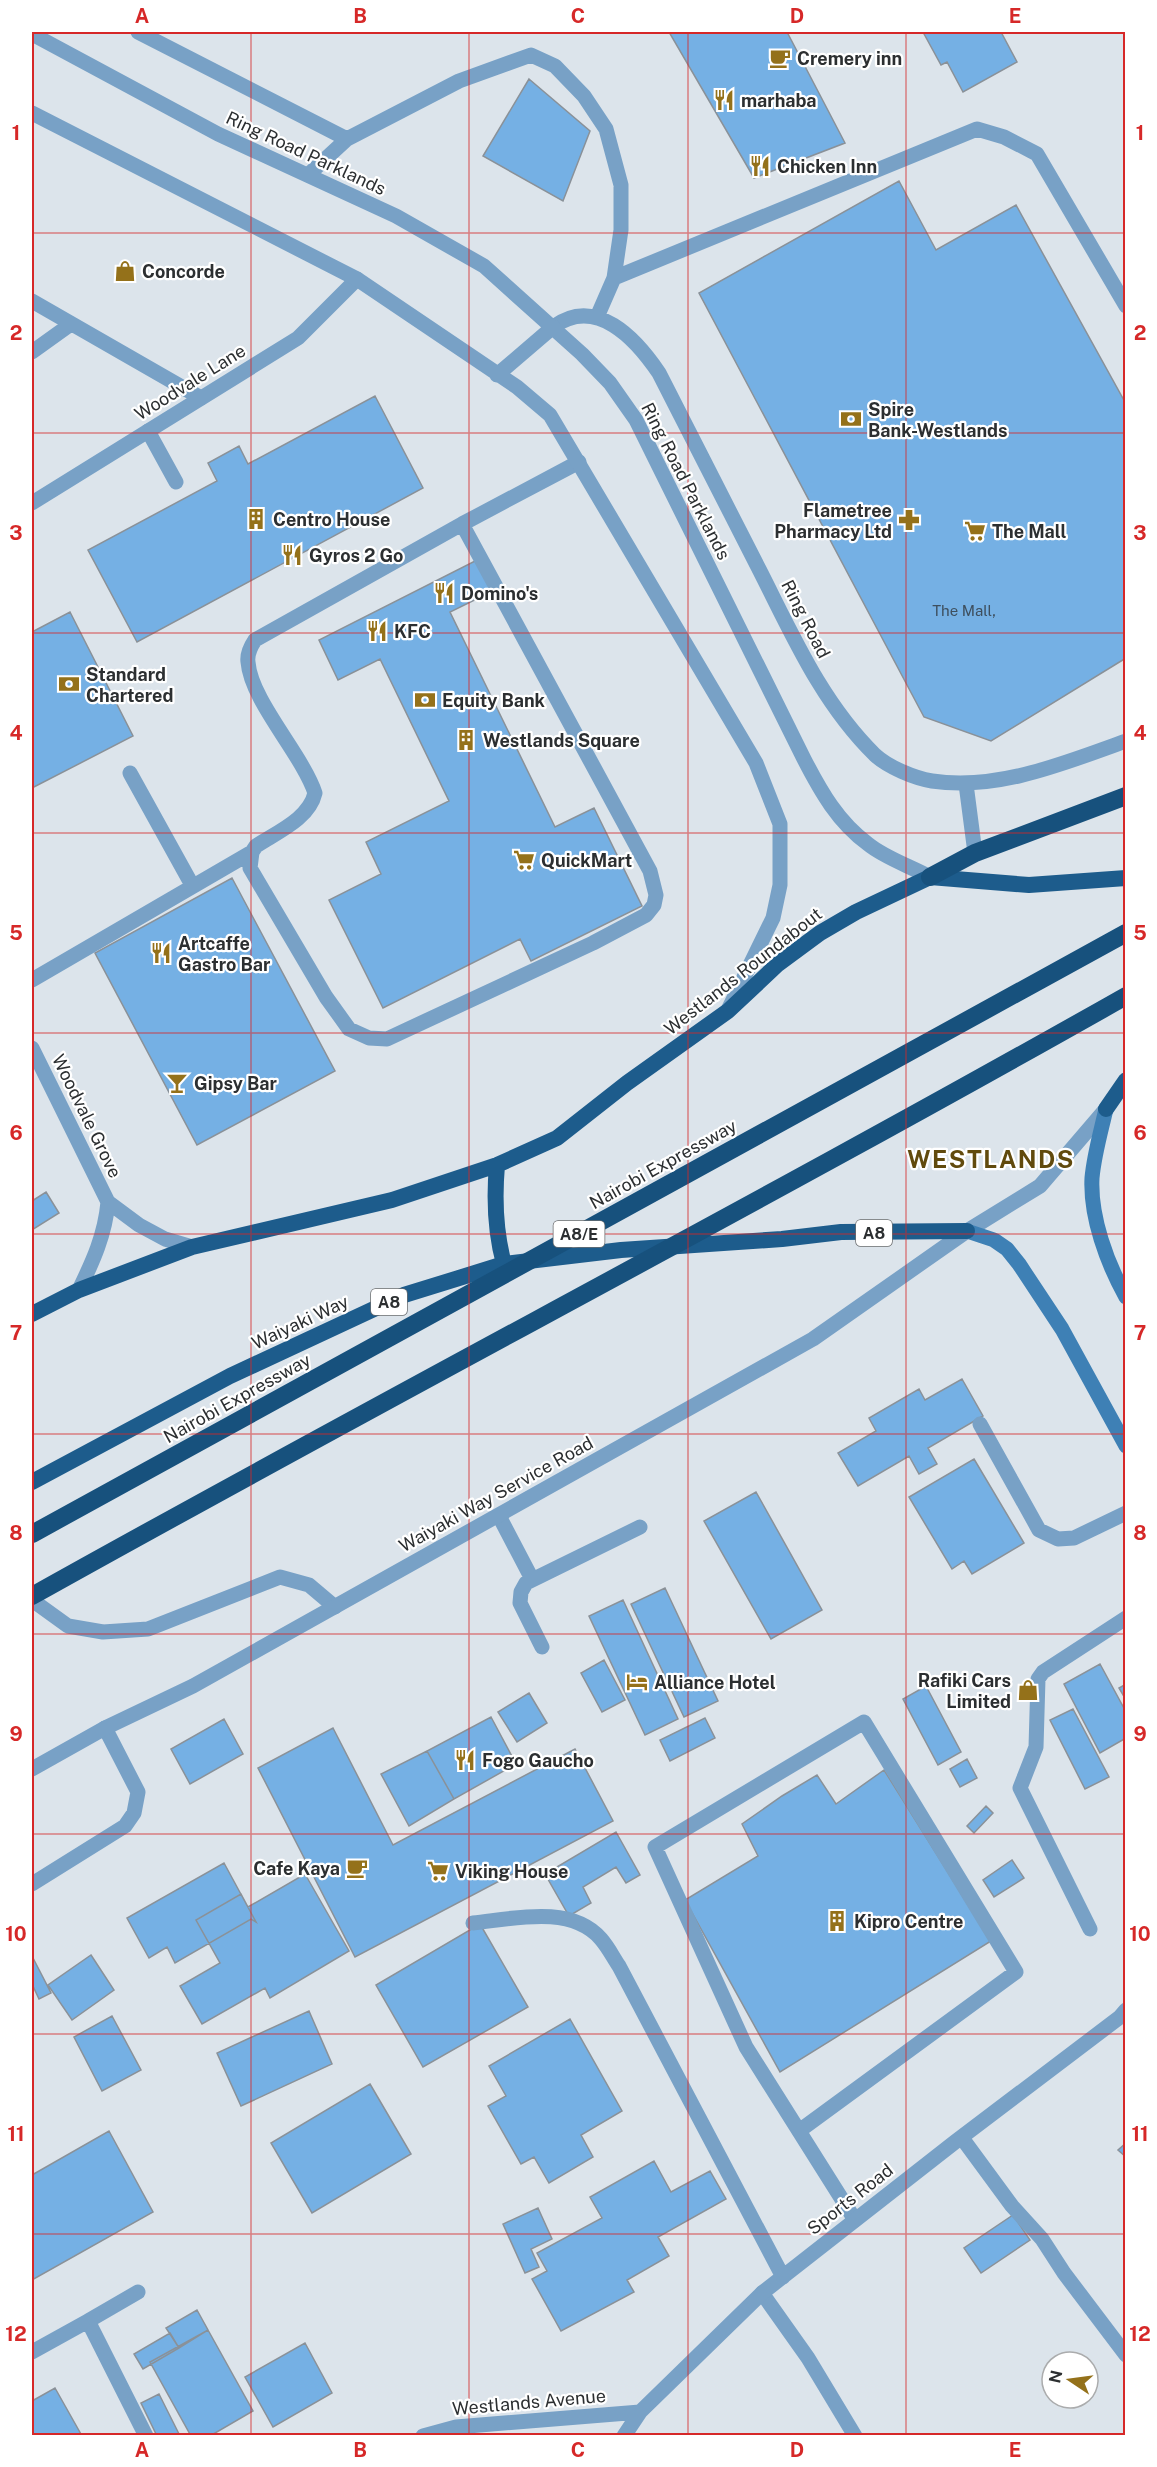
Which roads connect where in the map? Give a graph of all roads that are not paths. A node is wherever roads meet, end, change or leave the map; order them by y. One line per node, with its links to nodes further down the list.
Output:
1 (138, 32): 4 (street)
2 (32, 34): 5 (street, Ring Road Parklands)
3 (32, 113): 7 (street)
4 (347, 139): 5 (street); 6 (street)
5 (308, 175): 12 (street, Ring Road Parklands)
6 (614, 278): 9 (street); 10 (street)
7 (357, 279): 14 (street); 15 (street, Woodvale Lane)
8 (32, 301): 11 (street)
9 (1125, 306)
10 (597, 317): 12 (street); 23 (street, Ring Road)
11 (71, 324): 13 (street); 15 (street)
12 (553, 327): 14 (street); 27 (street, Ring Road Parklands)
13 (32, 352)
14 (497, 375): 17 (street)
15 (201, 398): 16 (street, Woodvale Lane)
16 (148, 430): 18 (street); 19 (street, Woodvale Lane)
17 (579, 462): 20 (street); 33 (street)
18 (176, 482)
19 (32, 503)
20 (462, 524): 25 (street); 25 (street)
21 (1125, 741): 23 (street, Ring Road)
22 (130, 773): 29 (street)
23 (966, 784): 26 (street)
24 (1125, 796): 26 (highway)
25 (252, 852): 29 (street)
26 (975, 853): 27 (highway)
27 (930, 877): 28 (highway, Westlands Roundabout); 33 (highway, Westlands Roundabout)
28 (1125, 878)
29 (192, 885): 31 (street)
30 (1125, 933): 51 (highway, Nairobi Expressway / A8/E, bridge)
31 (32, 980)
32 (1125, 996): 53 (highway, bridge)
33 (728, 1011): 37 (highway, Westlands Roundabout)
34 (32, 1048): 38 (street, Woodvale Grove)
35 (1125, 1080): 36 (highway)
36 (1106, 1109): 39 (street); 43 (main road)
37 (497, 1165): 40 (highway); 41 (highway)
38 (108, 1202): 40 (street, Woodvale Grove); 42 (street, Woodvale Grove)
39 (967, 1231): 41 (highway, Waiyaki Way / A8); 46 (main road); 49 (street, Waiyaki Way Service Road)
40 (192, 1247): 42 (highway)
41 (504, 1264): 47 (highway, Waiyaki Way / A8)
42 (79, 1290): 44 (highway)
43 (1125, 1297)
44 (32, 1314)
45 (980, 1424): 48 (street)
46 (1125, 1446)
47 (32, 1482)
48 (1125, 1513)
49 (499, 1516): 52 (street); 54 (street, Waiyaki Way Service Road)
50 (640, 1527): 52 (street)
51 (32, 1534)
52 (532, 1579): 56 (street)
53 (32, 1598): 54 (street)
54 (335, 1607): 57 (street, Waiyaki Way Service Road)
55 (1125, 1618): 61 (street)
56 (542, 1647)
57 (105, 1728): 58 (street, Waiyaki Way Service Road); 59 (street)
58 (32, 1769)
59 (32, 1884)
60 (473, 1923): 66 (street)
61 (1090, 1929)
62 (1124, 2014): 64 (street, Sports Road)
63 (799, 2132): 63 (street); 65 (street)
64 (962, 2138): 65 (street, Sports Road); 71 (street)
65 (855, 2220): 66 (street, Sports Road)
66 (783, 2277): 68 (street, Sports Road)
67 (138, 2292): 69 (street)
68 (762, 2293): 72 (street, Sports Road); 76 (street)
69 (88, 2321): 70 (street); 73 (street)
70 (32, 2352)
71 (1125, 2355)
72 (639, 2412): 74 (street, Westlands Avenue); 75 (street, Sports Road)
73 (146, 2436)
74 (423, 2436)
75 (624, 2436)
76 (855, 2436)

